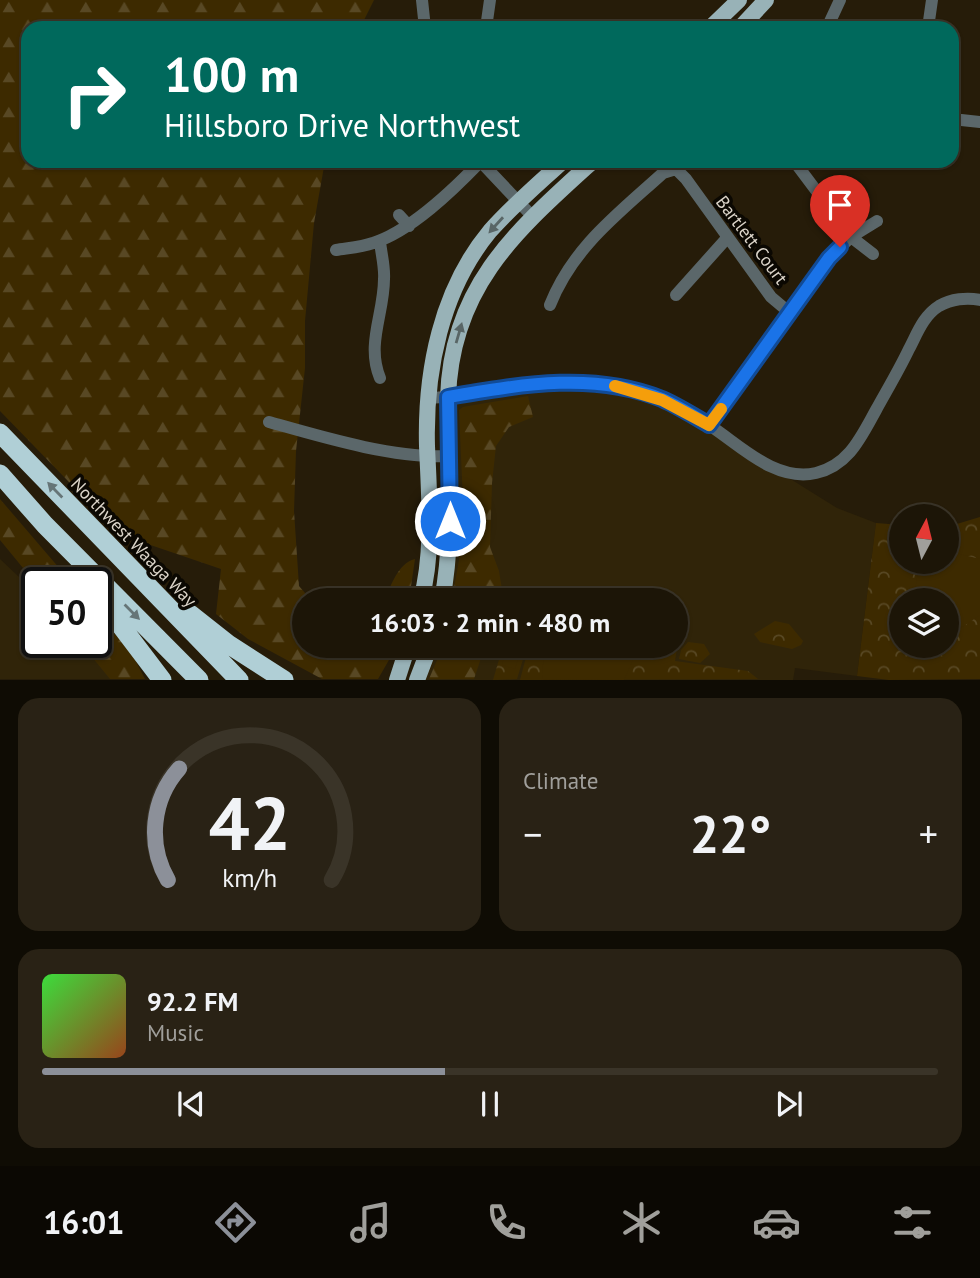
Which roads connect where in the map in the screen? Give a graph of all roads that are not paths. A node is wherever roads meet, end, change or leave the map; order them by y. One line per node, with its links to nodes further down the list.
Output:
1 (422, 0): 7 (street)
2 (489, 0): 8 (street)
3 (739, 0): 9 (main road)
4 (766, 0): 10 (main road)
5 (840, 0): 11 (street)
6 (932, 0): 12 (street)
7 (424, 21)
8 (487, 21)
9 (717, 21)
10 (746, 21)
11 (830, 21)
12 (929, 21)
13 (959, 120): 14 (street)
14 (980, 122)
15 (474, 168): 24 (street)
16 (487, 168): 20 (street)
17 (555, 168): 20 (main road)
18 (585, 168): 22 (main road)
19 (798, 168): 25 (street)
20 (520, 201): 22 (street); 36 (main road, one-way to 36)
21 (399, 215): 24 (street)
22 (533, 216): 35 (main road, one-way to 22)
23 (877, 221): 25 (street)
24 (409, 226): 27 (street)
25 (851, 237): 29 (street); 33 (street)
26 (727, 238): 30 (street); 32 (street, Bartlett Court); 33 (street, Bartlett Court)
27 (380, 241): 28 (street); 34 (street)
28 (336, 250)
29 (873, 254)
30 (676, 295)
31 (980, 300): 38 (street)
32 (550, 305)
33 (790, 313): 38 (street)
34 (380, 378)
35 (448, 397): 36 (street); 38 (street); 40 (main road)
36 (429, 398): 41 (main road)
37 (269, 422): 41 (street)
38 (709, 425)
39 (0, 433): 43 (highway, Northwest Waaga Way, one-way to 39)
40 (450, 456): 41 (street); 47 (main road)
41 (428, 457): 46 (main road)
42 (0, 474): 44 (highway)
43 (80, 516): 53 (highway, Northwest Waaga Way); 54 (highway)
44 (45, 525): 45 (highway); 52 (highway, one-way to 52)
45 (77, 567)
46 (423, 588)
47 (444, 588)
48 (112, 614): 51 (highway)
49 (404, 658): 55 (main road)
50 (426, 658): 56 (main road)
51 (162, 680)
52 (200, 680)
53 (239, 680)
54 (284, 680)
55 (397, 680)
56 (418, 680)

